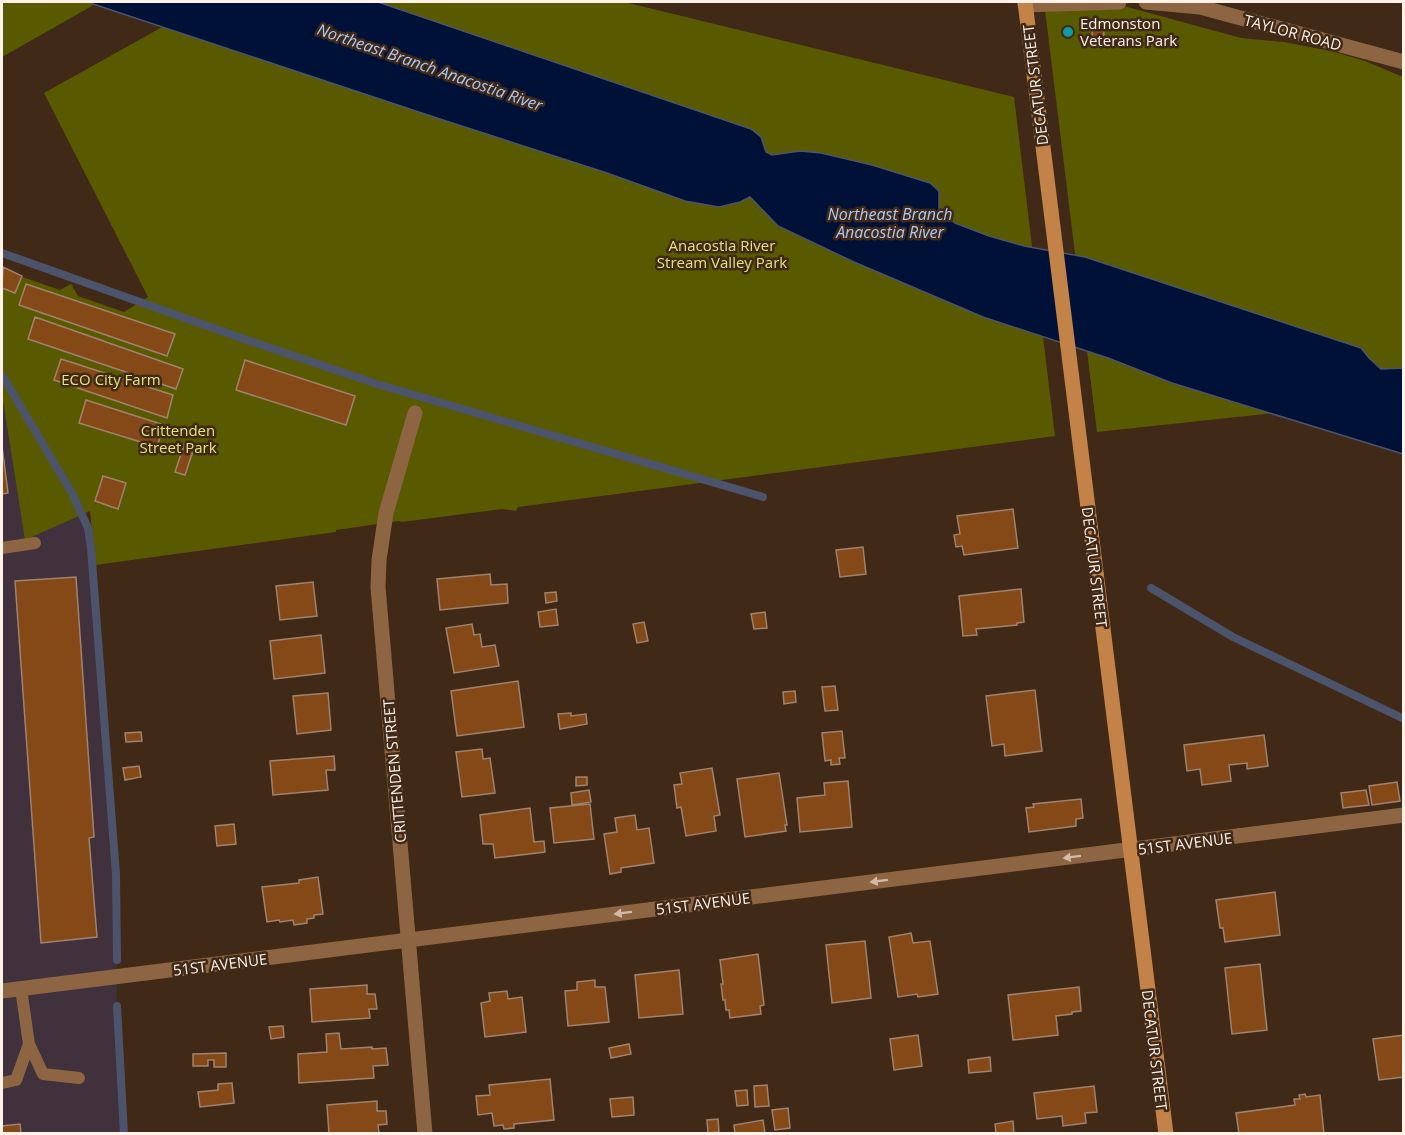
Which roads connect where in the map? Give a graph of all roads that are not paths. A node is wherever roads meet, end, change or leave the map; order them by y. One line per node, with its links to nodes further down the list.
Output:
1 (1119, 2): 3 (street)
2 (1146, 2): 4 (street, TAYLOR ROAD)
3 (1025, 3): 9 (street, DECATUR STREET)
4 (1404, 62)
5 (415, 412): 10 (street, CRITTENDEN STREET)
6 (35, 543): 7 (lane)
7 (2, 548)
8 (1404, 815): 9 (street, 51ST AVENUE)
9 (1130, 850): 10 (street, 51ST AVENUE, one-way to 10); 17 (street, DECATUR STREET)
10 (409, 940): 11 (street, 51ST AVENUE); 16 (street, CRITTENDEN STREET)
11 (21, 989): 12 (street, 51ST AVENUE); 13 (lane)
12 (2, 990)
13 (29, 1044): 14 (lane); 15 (lane)
14 (79, 1078)
15 (2, 1083)
16 (425, 1134)
17 (1166, 1134)

